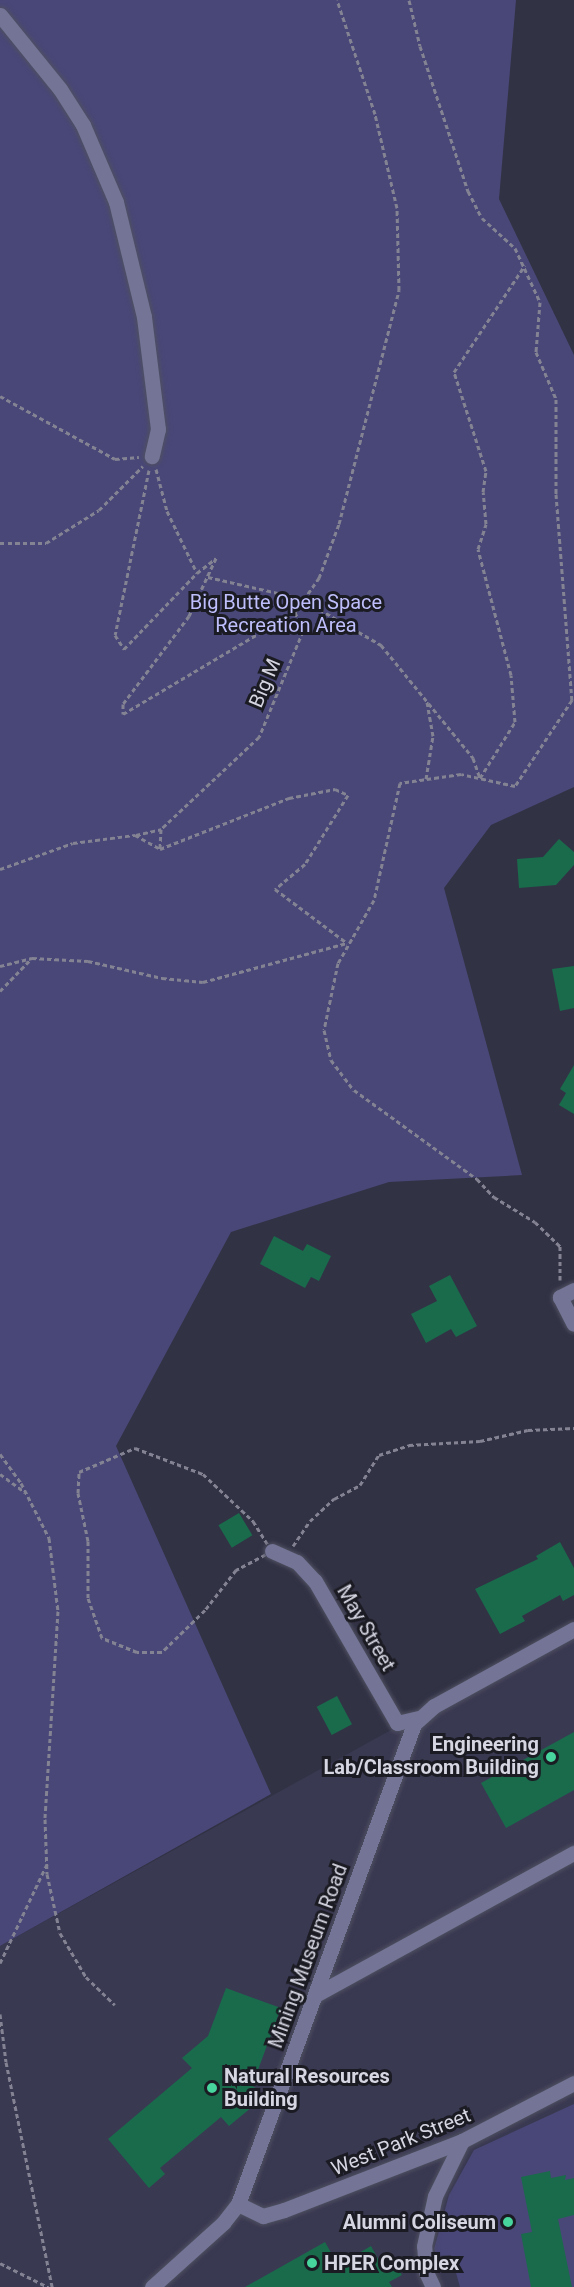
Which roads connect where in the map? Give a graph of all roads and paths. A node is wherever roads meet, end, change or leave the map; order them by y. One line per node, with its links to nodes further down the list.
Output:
1 (337, 0): 10 (path)
2 (409, 0): 4 (path)
3 (0, 15): 6 (street)
4 (525, 265): 13 (path); 13 (path)
5 (0, 396): 6 (path)
6 (152, 456): 7 (path); 8 (path); 8 (path, Big M)
7 (0, 543)
8 (197, 573): 9 (path, Big M)
9 (208, 576): 10 (path); 11 (path, Big M)
10 (303, 600): 11 (path); 12 (path)
11 (295, 612): 15 (path, Big M)
12 (427, 699): 13 (path); 14 (path)
13 (480, 778): 14 (path)
14 (426, 779): 19 (path)
15 (161, 829): 16 (path); 17 (path)
16 (135, 835): 17 (path); 18 (path)
17 (160, 849): 19 (path)
18 (0, 869)
19 (347, 943): 20 (path); 23 (path)
20 (32, 958): 21 (path); 22 (path)
21 (0, 966)
22 (0, 991)
23 (567, 1293): 24 (street)
24 (574, 1324)
25 (574, 1428): 29 (path)
26 (0, 1454): 28 (path)
27 (0, 1474): 28 (path)
28 (26, 1493): 33 (path)
29 (278, 1554): 29 (path); 31 (street, May Street)
30 (574, 1629): 31 (street)
31 (421, 1716): 35 (street, Mining Museum Road)
32 (574, 1853): 35 (street)
33 (47, 1864): 34 (path); 36 (path)
34 (0, 1963)
35 (317, 1994): 40 (street, Mining Museum Road)
36 (115, 2005)
37 (0, 2014): 42 (path)
38 (574, 2083): 39 (street, West Park Street)
39 (462, 2141): 40 (street, West Park Street); 44 (street)
40 (238, 2204): 43 (street, Mining Museum Road)
41 (0, 2263): 42 (path)
42 (50, 2287)
43 (152, 2287)
44 (433, 2287)

